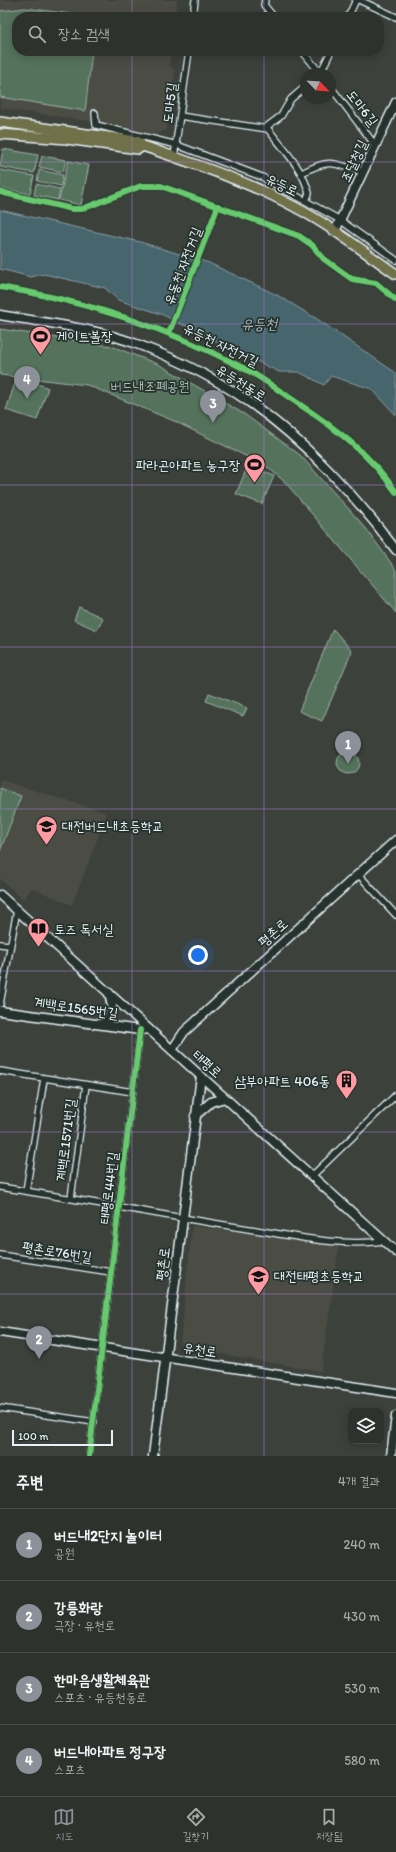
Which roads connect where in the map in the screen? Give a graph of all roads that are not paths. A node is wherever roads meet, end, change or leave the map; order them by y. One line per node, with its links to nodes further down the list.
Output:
1 (195, 0): 4 (street)
2 (265, 0): 5 (street)
3 (358, 0): 6 (street); 7 (street)
4 (194, 12)
5 (270, 12)
6 (351, 12)
7 (396, 17)
8 (188, 56): 18 (street, 도마5길)
9 (306, 56): 11 (street)
10 (329, 56): 12 (street)
11 (315, 68)
12 (323, 68)
13 (300, 92): 21 (street)
14 (336, 94): 26 (street, 도마6길)
15 (396, 102): 26 (main road, 조달청길)
16 (95, 113): 25 (street)
17 (0, 116): 23 (main road)
18 (180, 116): 21 (street); 25 (street, 도마5길)
19 (0, 122): 23 (main road, 유등로)
20 (0, 127): 24 (main road)
21 (265, 128): 30 (street)
22 (0, 134): 24 (main road)
23 (114, 137): 27 (main road, 유등로)
24 (67, 139): 27 (main road, 유등로)
25 (176, 145): 28 (street, 도마5길); 31 (street)
26 (375, 145): 29 (main road, 조달청길)
27 (143, 146): 28 (main road, 유등로)
28 (174, 157): 33 (main road, 유등로)
29 (363, 172): 30 (street); 32 (main road, 조달청길)
30 (302, 174): 31 (street)
31 (306, 201): 32 (street)
32 (340, 220): 33 (main road, 조달청길); 34 (street)
33 (335, 231): 35 (main road, 유등로)
34 (396, 260)
35 (396, 274)
36 (0, 315): 37 (main road, 유등천동로)
37 (396, 550)
38 (396, 840): 39 (main road, 평촌로)
39 (358, 874): 42 (street); 50 (main road, 평촌로)
40 (0, 895): 41 (main road, 태평로)
41 (17, 910): 44 (street); 45 (main road, 태평로)
42 (396, 915)
43 (0, 944): 44 (street)
44 (9, 945): 46 (street)
45 (109, 993): 48 (main road); 49 (main road, 태평로)
46 (0, 1004)
47 (0, 1011): 48 (main road, 계백로1565번길)
48 (98, 1024): 49 (main road, 계백로1565번길)
49 (144, 1029): 50 (main road, 태평로); 55 (street, 태평로44번길)
50 (172, 1050): 52 (main road, 태평로)
51 (0, 1071): 53 (street, 계백로1571번길)
52 (201, 1076): 57 (main road, 태평로); 58 (main road, 평촌로)
53 (44, 1079): 54 (street, 계백로1571번길); 61 (street)
54 (86, 1085): 55 (street, 계백로1571번길); 62 (street, 계백로1571번길)
55 (133, 1092): 63 (street, 태평로44번길)
56 (396, 1095): 59 (street)
57 (226, 1098): 58 (main road); 59 (main road, 태평로)
58 (196, 1116): 64 (main road, 평촌로)
59 (312, 1176): 65 (main road, 태평로)
60 (0, 1187): 61 (street)
61 (26, 1191): 62 (street)
62 (71, 1198): 63 (street)
63 (120, 1206): 64 (street); 68 (street, 태평로44번길)
64 (182, 1218): 65 (street); 71 (main road, 평촌로)
65 (384, 1241): 66 (main road, 태평로)
66 (396, 1252)
67 (0, 1255): 68 (street, 평촌로76번길)
68 (111, 1272): 70 (street, 태평로44번길)
69 (0, 1332): 70 (main road, 유천로)
70 (102, 1348): 71 (main road, 유천로); 75 (street, 태평로44번길)
71 (164, 1358): 72 (main road, 유천로); 77 (main road, 평촌로)
72 (396, 1393)
73 (0, 1408): 75 (street)
74 (396, 1416): 78 (main road)
75 (94, 1422): 76 (street, 태평로44번길)
76 (89, 1456)
77 (153, 1456)
78 (391, 1456)

